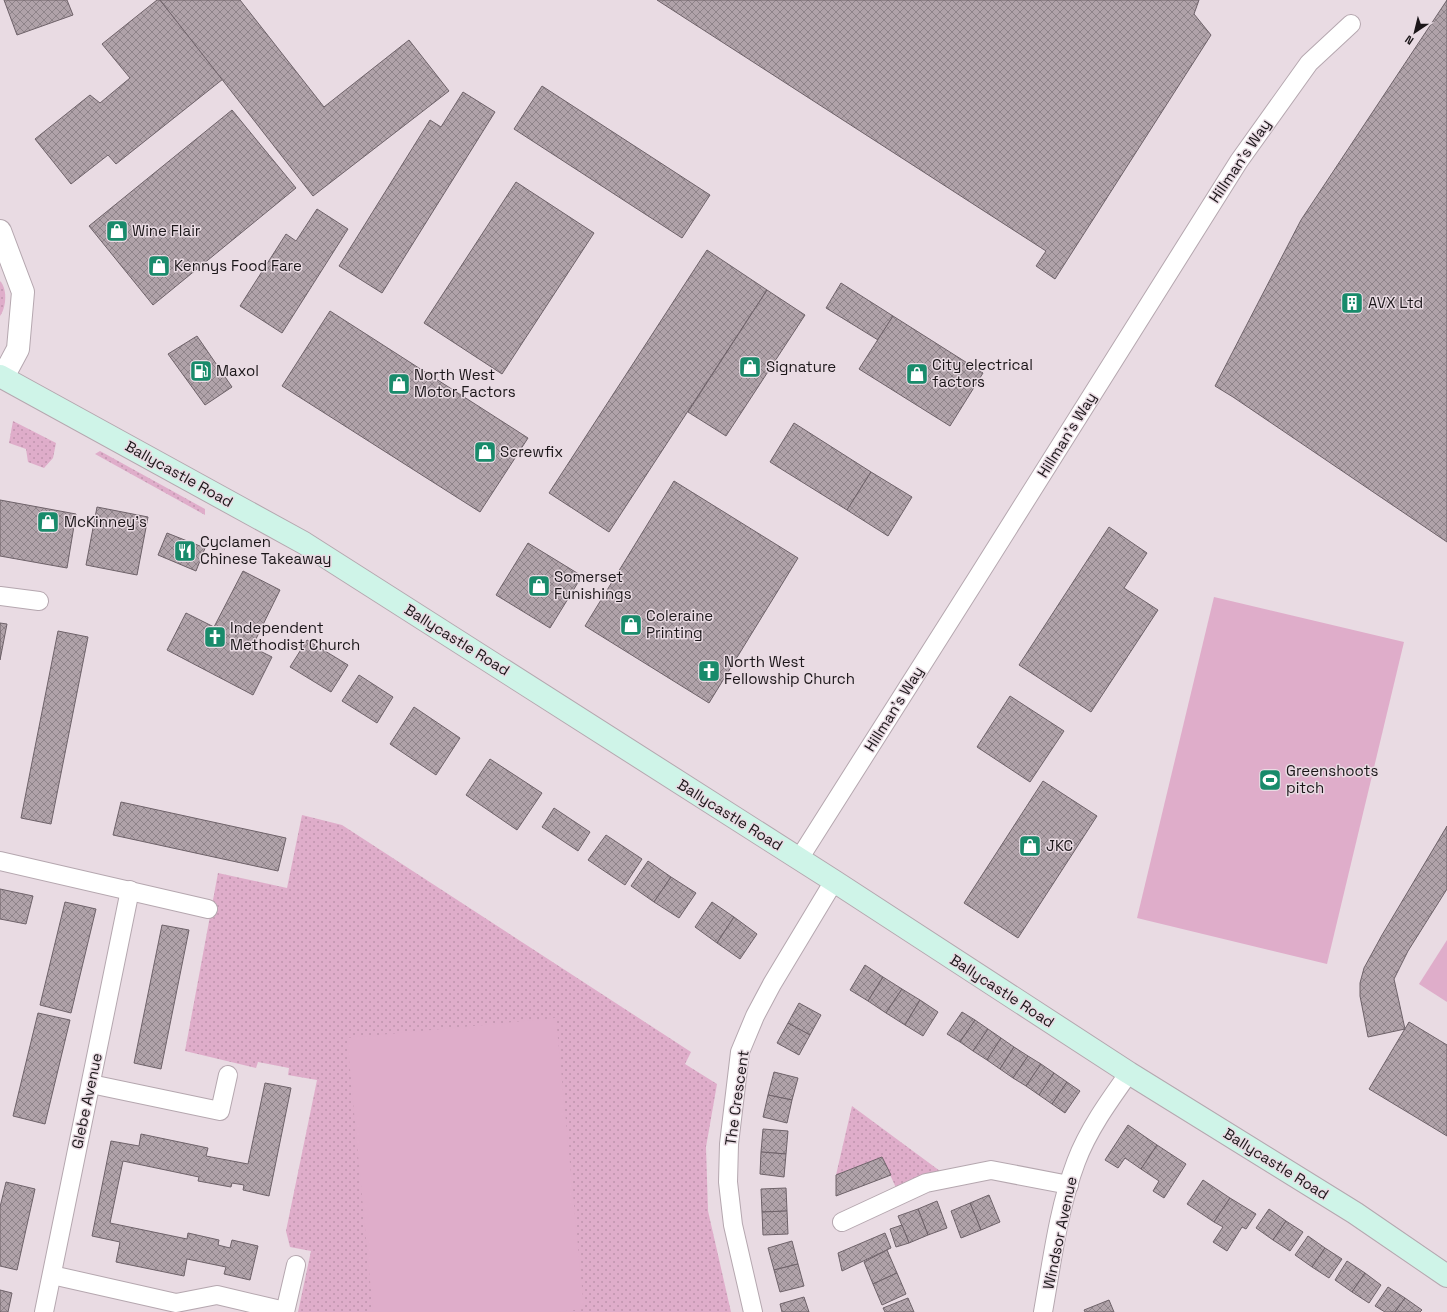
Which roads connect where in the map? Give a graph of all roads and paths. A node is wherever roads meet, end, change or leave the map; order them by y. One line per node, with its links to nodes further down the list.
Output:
1 (1351, 24): 6 (street, Hillman's Way)
2 (0, 231): 3 (street)
3 (1, 376): 6 (main road, Ballycastle Road)
4 (0, 596): 5 (street)
5 (39, 601)
6 (799, 859): 8 (main road, Ballycastle Road)
7 (0, 861): 9 (street)
8 (834, 881): 11 (main road, Ballycastle Road); 21 (street, The Crescent)
9 (130, 890): 10 (street); 13 (street, Glebe Avenue)
10 (208, 909)
11 (1129, 1073): 14 (street, Windsor Avenue); 18 (main road, Ballycastle Road)
12 (228, 1076): 13 (street)
13 (91, 1084): 17 (street, Glebe Avenue)
14 (1069, 1185): 15 (street); 22 (street, Windsor Avenue)
15 (842, 1222)
16 (296, 1265): 20 (street)
17 (52, 1275): 19 (street, Glebe Avenue); 20 (street)
18 (1447, 1276)
19 (44, 1312)
20 (285, 1312)
21 (753, 1312)
22 (1043, 1312)

